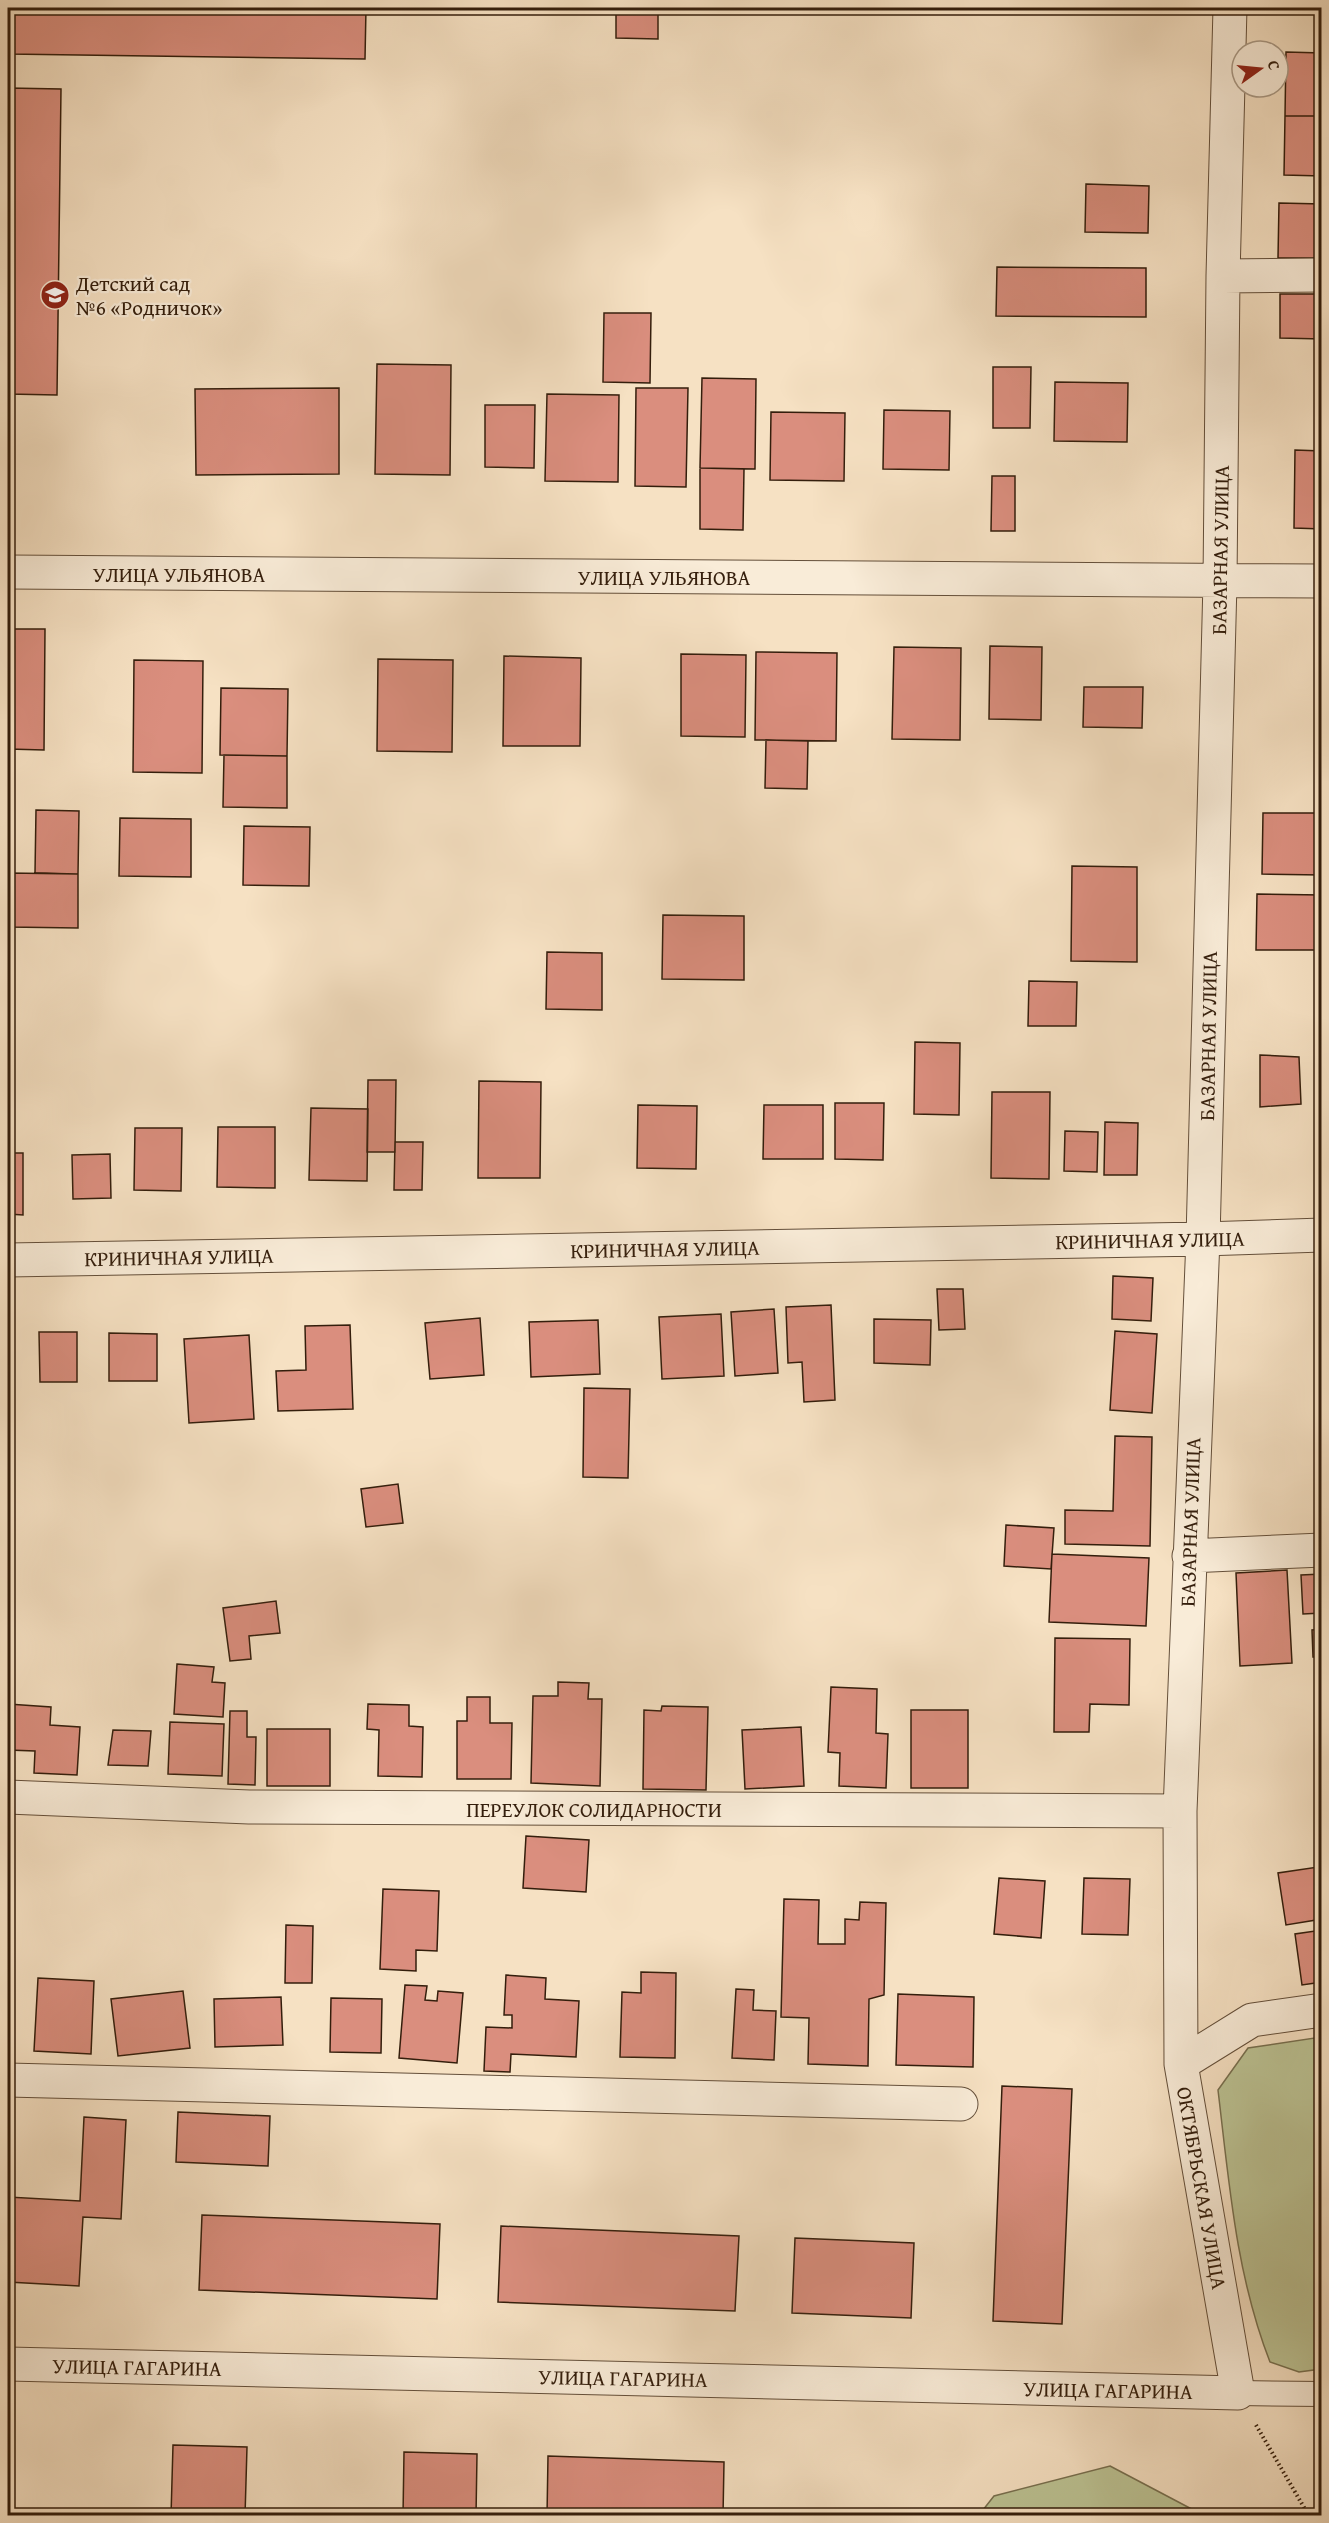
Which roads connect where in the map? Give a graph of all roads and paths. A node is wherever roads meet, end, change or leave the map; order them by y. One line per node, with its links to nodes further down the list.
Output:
1 (1230, 8): 3 (street, БАЗАРНАЯ УЛИЦА)
2 (1322, 275): 3 (street)
3 (1223, 276): 6 (street, БАЗАРНАЯ УЛИЦА)
4 (8, 572): 6 (street, УЛИЦА УЛЬЯНОВА)
5 (1322, 581): 6 (street, УЛИЦА УЛЬЯНОВА)
6 (1220, 582): 8 (street, БАЗАРНАЯ УЛИЦА)
7 (1322, 1235): 8 (street, КРИНИЧНАЯ УЛИЦА)
8 (1203, 1239): 9 (street, КРИНИЧНАЯ УЛИЦА); 11 (street, БАЗАРНАЯ УЛИЦА)
9 (8, 1260)
10 (1322, 1550): 11 (street)
11 (1189, 1556): 13 (street, БАЗАРНАЯ УЛИЦА)
12 (8, 1797): 13 (street, ПЕРЕУЛОК СОЛИДАРНОСТИ)
13 (1180, 1811): 15 (street, БАЗАРНАЯ УЛИЦА)
14 (1322, 2010): 15 (street, ОКТЯБРЬСКАЯ УЛИЦА)
15 (1181, 2064): 19 (street, ОКТЯБРЬСКАЯ УЛИЦА)
16 (8, 2080): 17 (street)
17 (962, 2104)
18 (8, 2364): 19 (street, УЛИЦА ГАГАРИНА)
19 (1238, 2393): 20 (lane); 21 (path)
20 (1322, 2394)
21 (1309, 2516)

